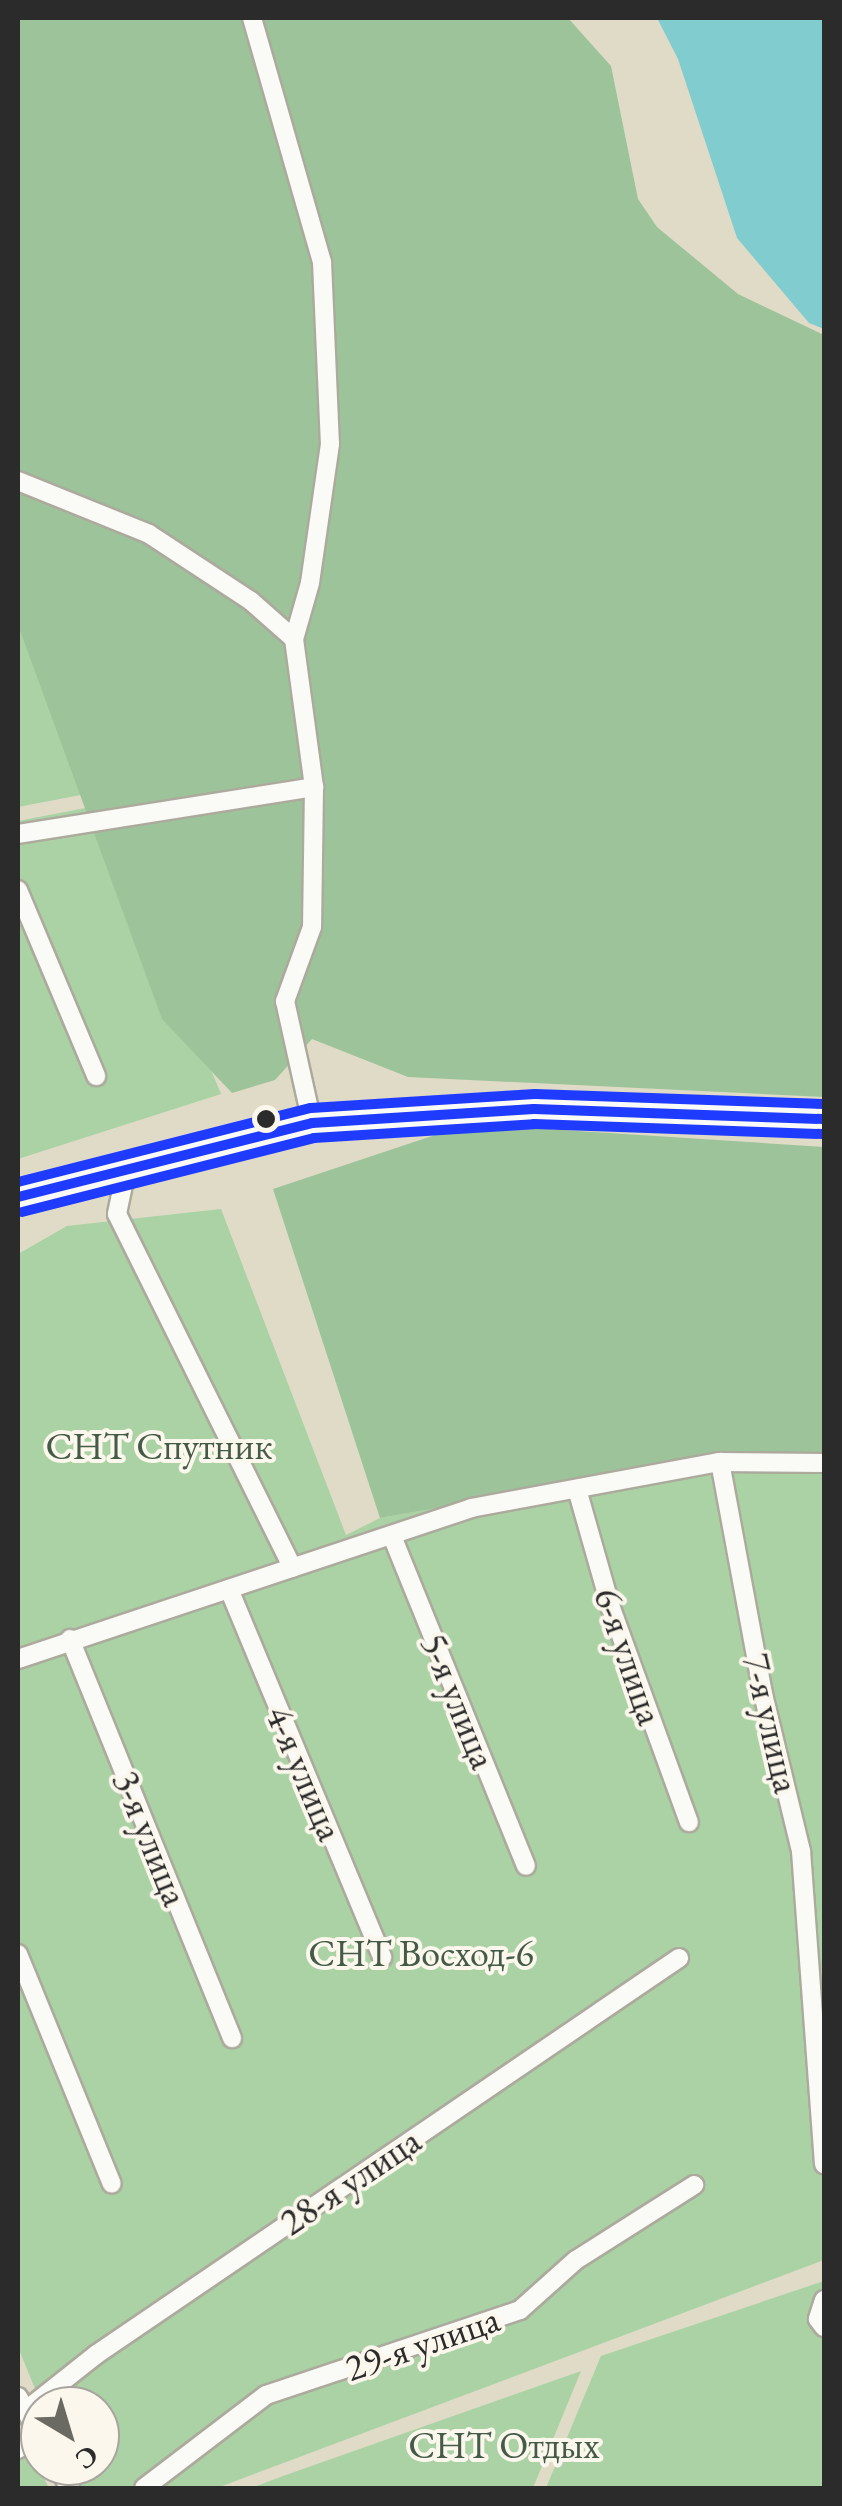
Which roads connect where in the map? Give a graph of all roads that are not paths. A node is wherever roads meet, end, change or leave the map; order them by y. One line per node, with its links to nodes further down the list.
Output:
1 (252, 18): 3 (street)
2 (18, 481): 3 (street)
3 (294, 639): 4 (street)
4 (314, 787): 5 (street); 9 (street)
5 (18, 834)
6 (18, 890): 7 (street)
7 (96, 1076)
8 (824, 1119): 9 (main road)
9 (312, 1123): 10 (main road)
10 (127, 1165): 11 (main road); 16 (street)
11 (18, 1197)
12 (720, 1462): 13 (street); 14 (street); 26 (street, 7-я улица)
13 (824, 1463)
14 (577, 1488): 15 (street); 20 (street, 6-я улица)
15 (392, 1536): 16 (street); 21 (street, 5-я улица)
16 (293, 1568): 17 (street)
17 (229, 1589): 18 (street); 23 (street, 4-я улица)
18 (70, 1638): 19 (street); 25 (street, 3-я улица)
19 (18, 1659)
20 (689, 1822)
21 (526, 1866)
22 (18, 1954): 28 (street)
23 (382, 1957)
24 (679, 1958): 32 (street, 28-я улица)
25 (232, 2038)
26 (820, 2052): 27 (street, 7-я улица)
27 (824, 2164)
28 (112, 2184)
29 (694, 2185): 33 (street, 29-я улица)
30 (824, 2300): 31 (street)
31 (824, 2327)
32 (48, 2386)
33 (144, 2488)

